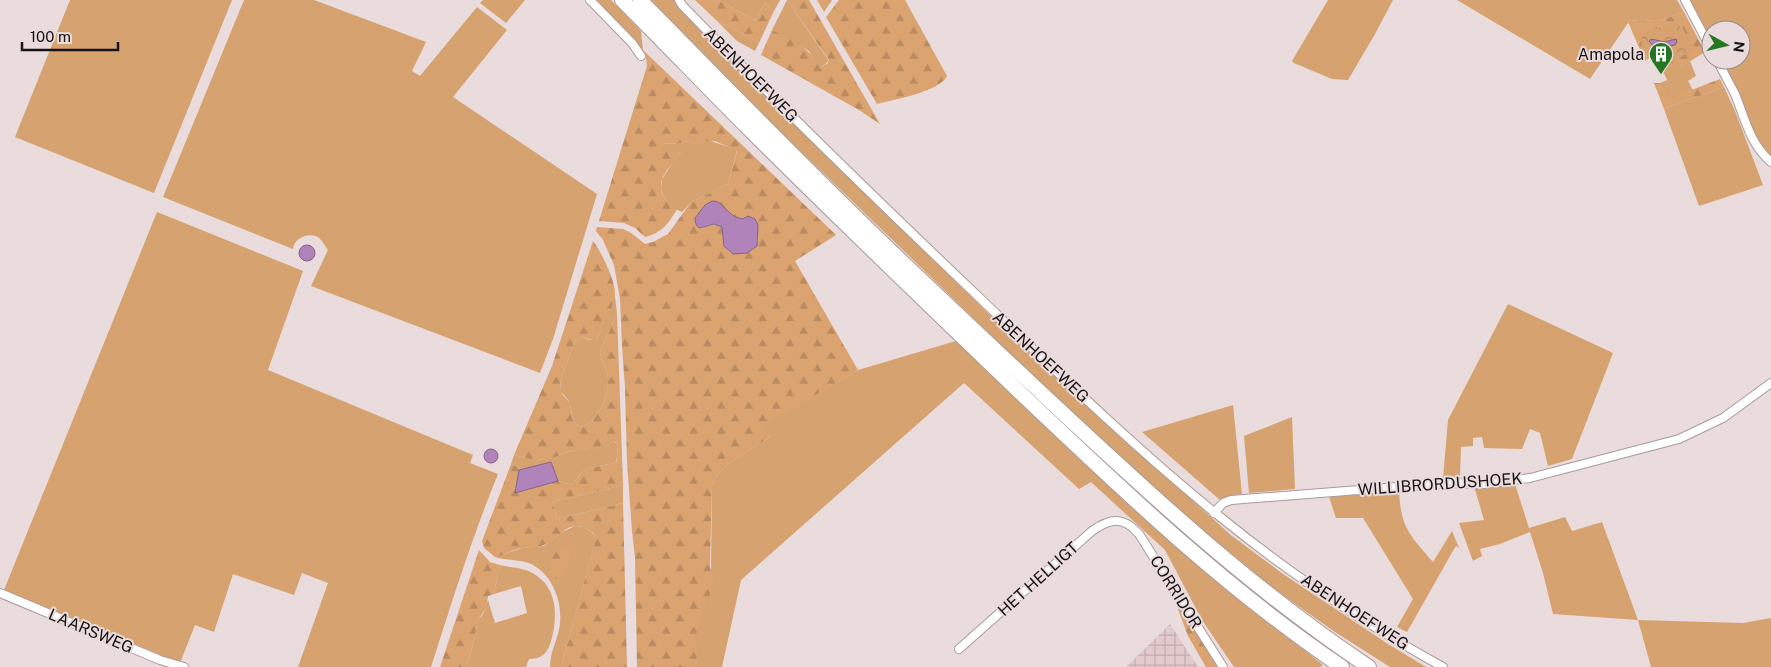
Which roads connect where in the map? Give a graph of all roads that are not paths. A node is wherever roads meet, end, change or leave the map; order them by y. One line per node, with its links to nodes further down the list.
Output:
1 (590, 0): 7 (street)
2 (622, 0): 17 (highway)
3 (640, 0): 18 (highway)
4 (679, 0): 11 (street, ABENHOEFWEG)
5 (1684, 0): 6 (street)
6 (1701, 31)
7 (641, 56)
8 (1722, 70): 9 (street)
9 (1771, 162)
10 (1771, 384): 11 (street, WILLIBRORDUSHOEK)
11 (1214, 513): 19 (street, ABENHOEFWEG)
12 (1123, 522): 14 (street, HET HELLIGT); 16 (street, CORRIDOR)
13 (0, 593): 15 (street, LAARSWEG)
14 (959, 649)
15 (184, 667)
16 (1223, 667)
17 (1342, 667)
18 (1369, 667)
19 (1443, 667)

